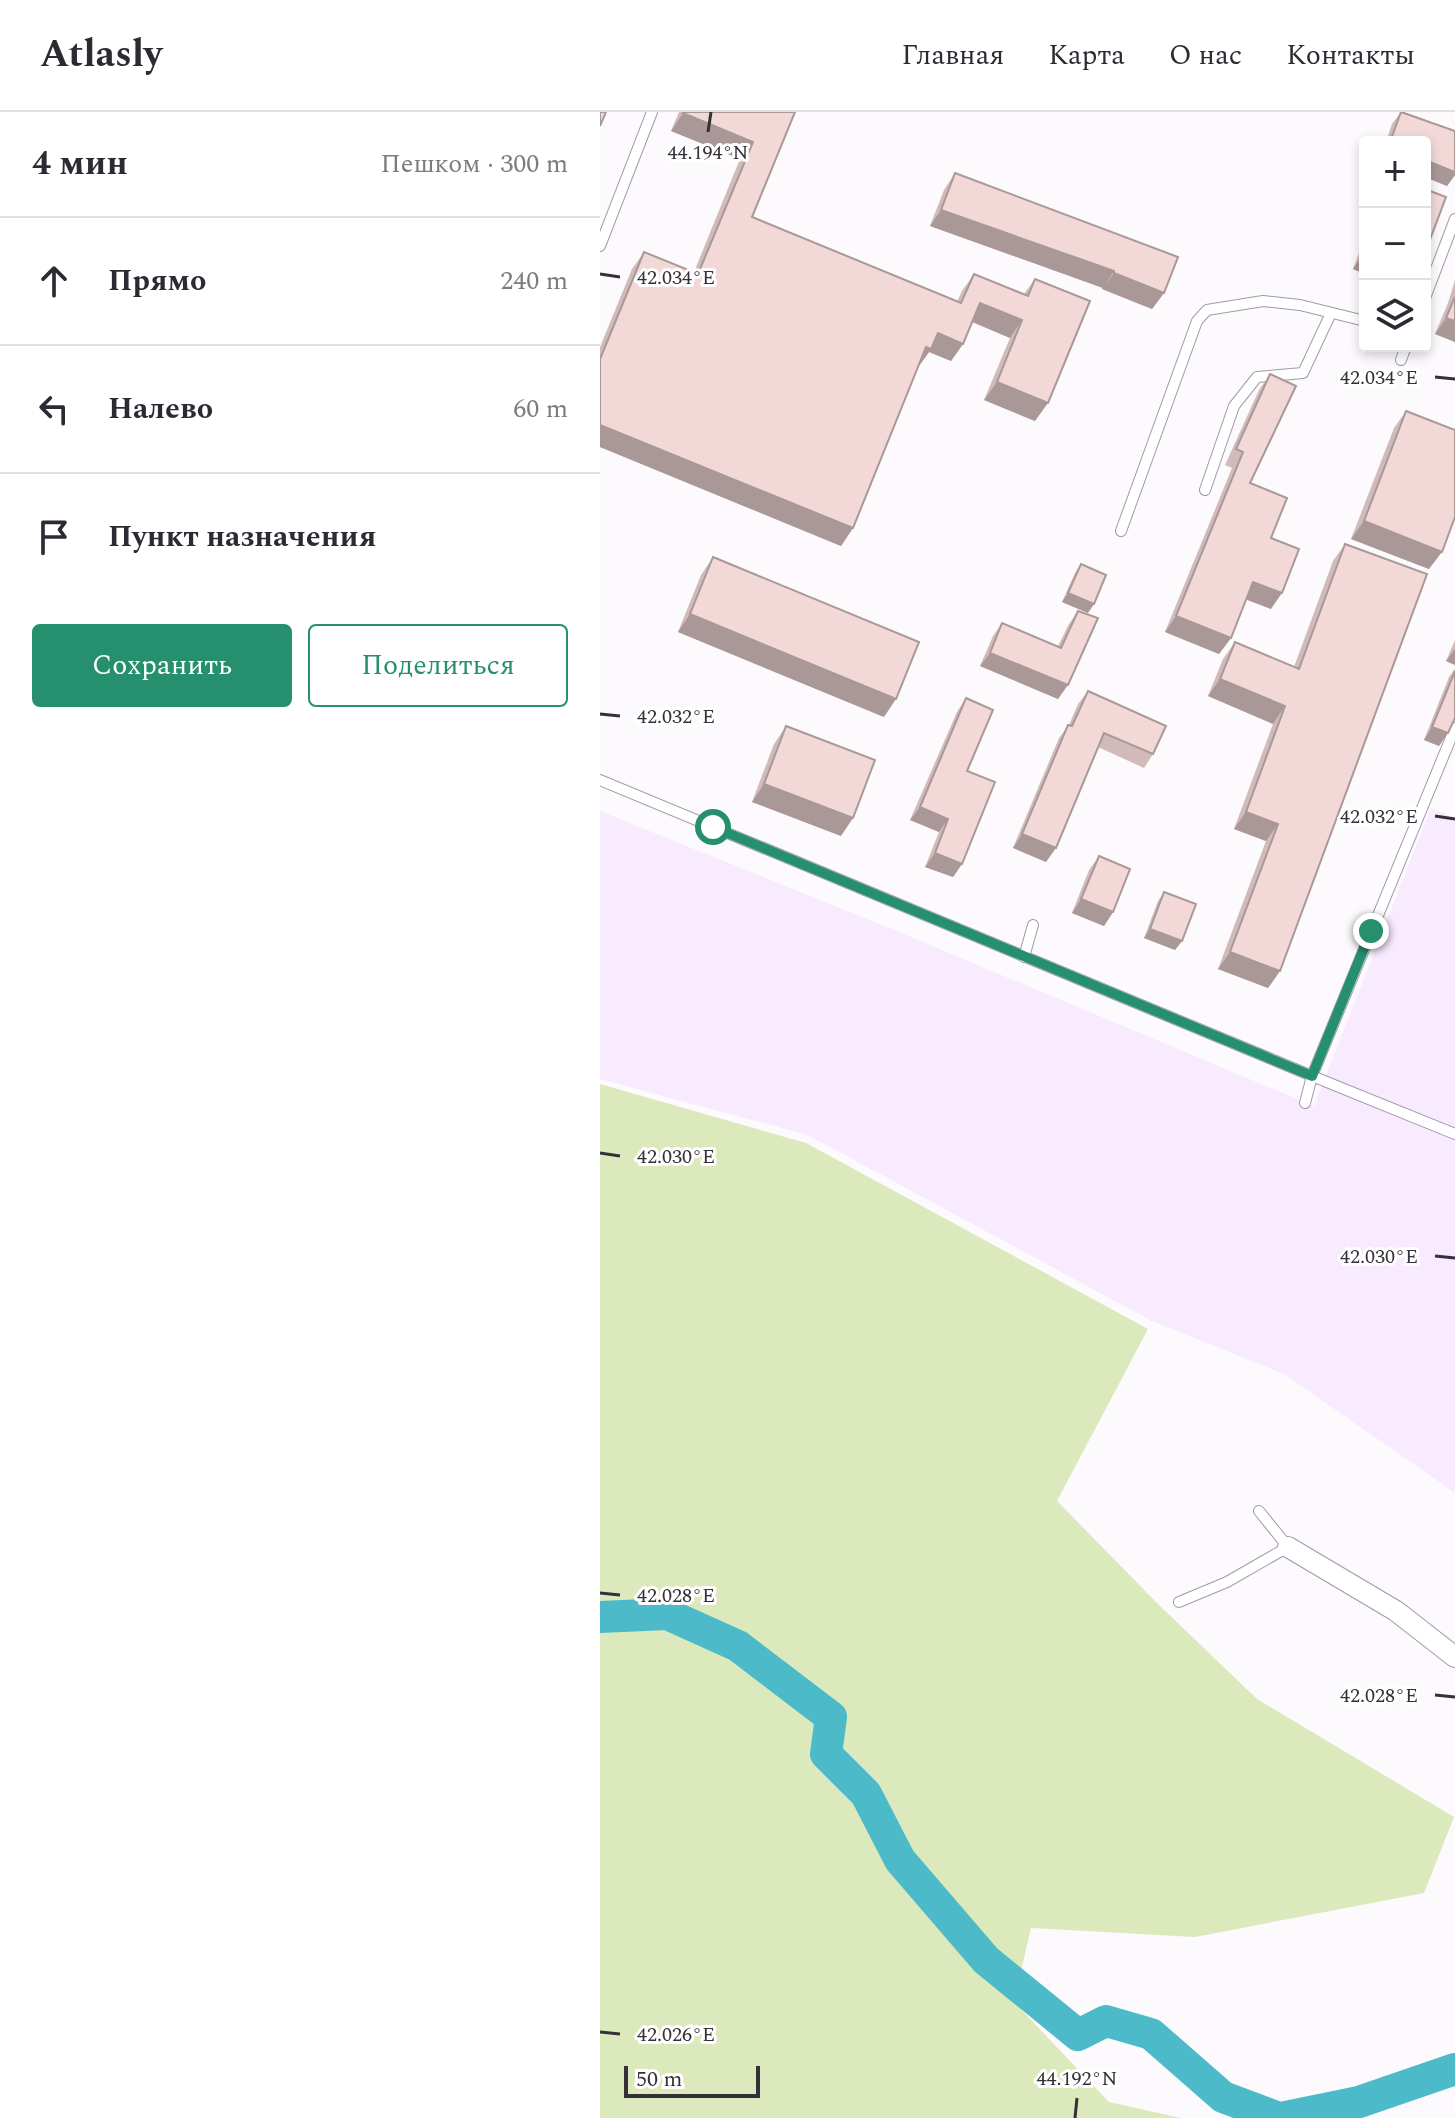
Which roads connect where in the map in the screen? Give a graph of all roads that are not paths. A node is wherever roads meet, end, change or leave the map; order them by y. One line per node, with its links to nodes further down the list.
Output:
1 (652, 112): 3 (lane)
2 (1455, 219): 4 (lane)
3 (600, 246)
4 (1431, 282)
5 (1331, 313): 6 (lane); 9 (lane); 10 (lane)
6 (1359, 320)
7 (1404, 352): 8 (lane)
8 (1401, 360)
9 (1205, 490)
10 (1121, 531)
11 (1455, 728): 15 (lane)
12 (600, 780): 14 (lane)
13 (1033, 925): 14 (lane)
14 (1024, 957): 15 (lane)
15 (1312, 1076): 16 (lane); 17 (lane)
16 (1305, 1103)
17 (1455, 1134)
18 (1259, 1511): 19 (lane)
19 (1288, 1547): 20 (lane); 21 (street)
20 (1179, 1602)
21 (1455, 1657)

